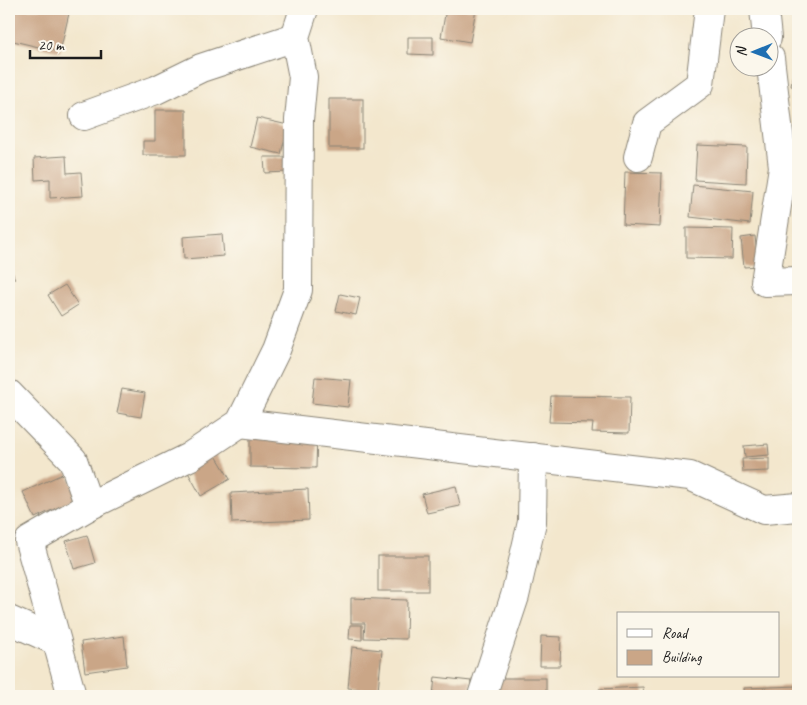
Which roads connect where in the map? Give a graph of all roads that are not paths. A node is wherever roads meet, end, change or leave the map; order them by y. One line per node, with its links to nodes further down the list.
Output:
1 (304, 9): 5 (street)
2 (709, 9): 8 (street)
3 (764, 9): 4 (street)
4 (766, 28)
5 (295, 37): 7 (street); 11 (street)
6 (772, 78): 9 (street)
7 (84, 116)
8 (638, 157)
9 (798, 282)
10 (9, 394): 13 (street)
11 (240, 422): 12 (street); 13 (street)
12 (533, 457): 14 (street); 18 (street)
13 (89, 506): 16 (street)
14 (798, 507)
15 (9, 620): 16 (street)
16 (56, 641): 17 (street)
17 (72, 696)
18 (482, 696)

